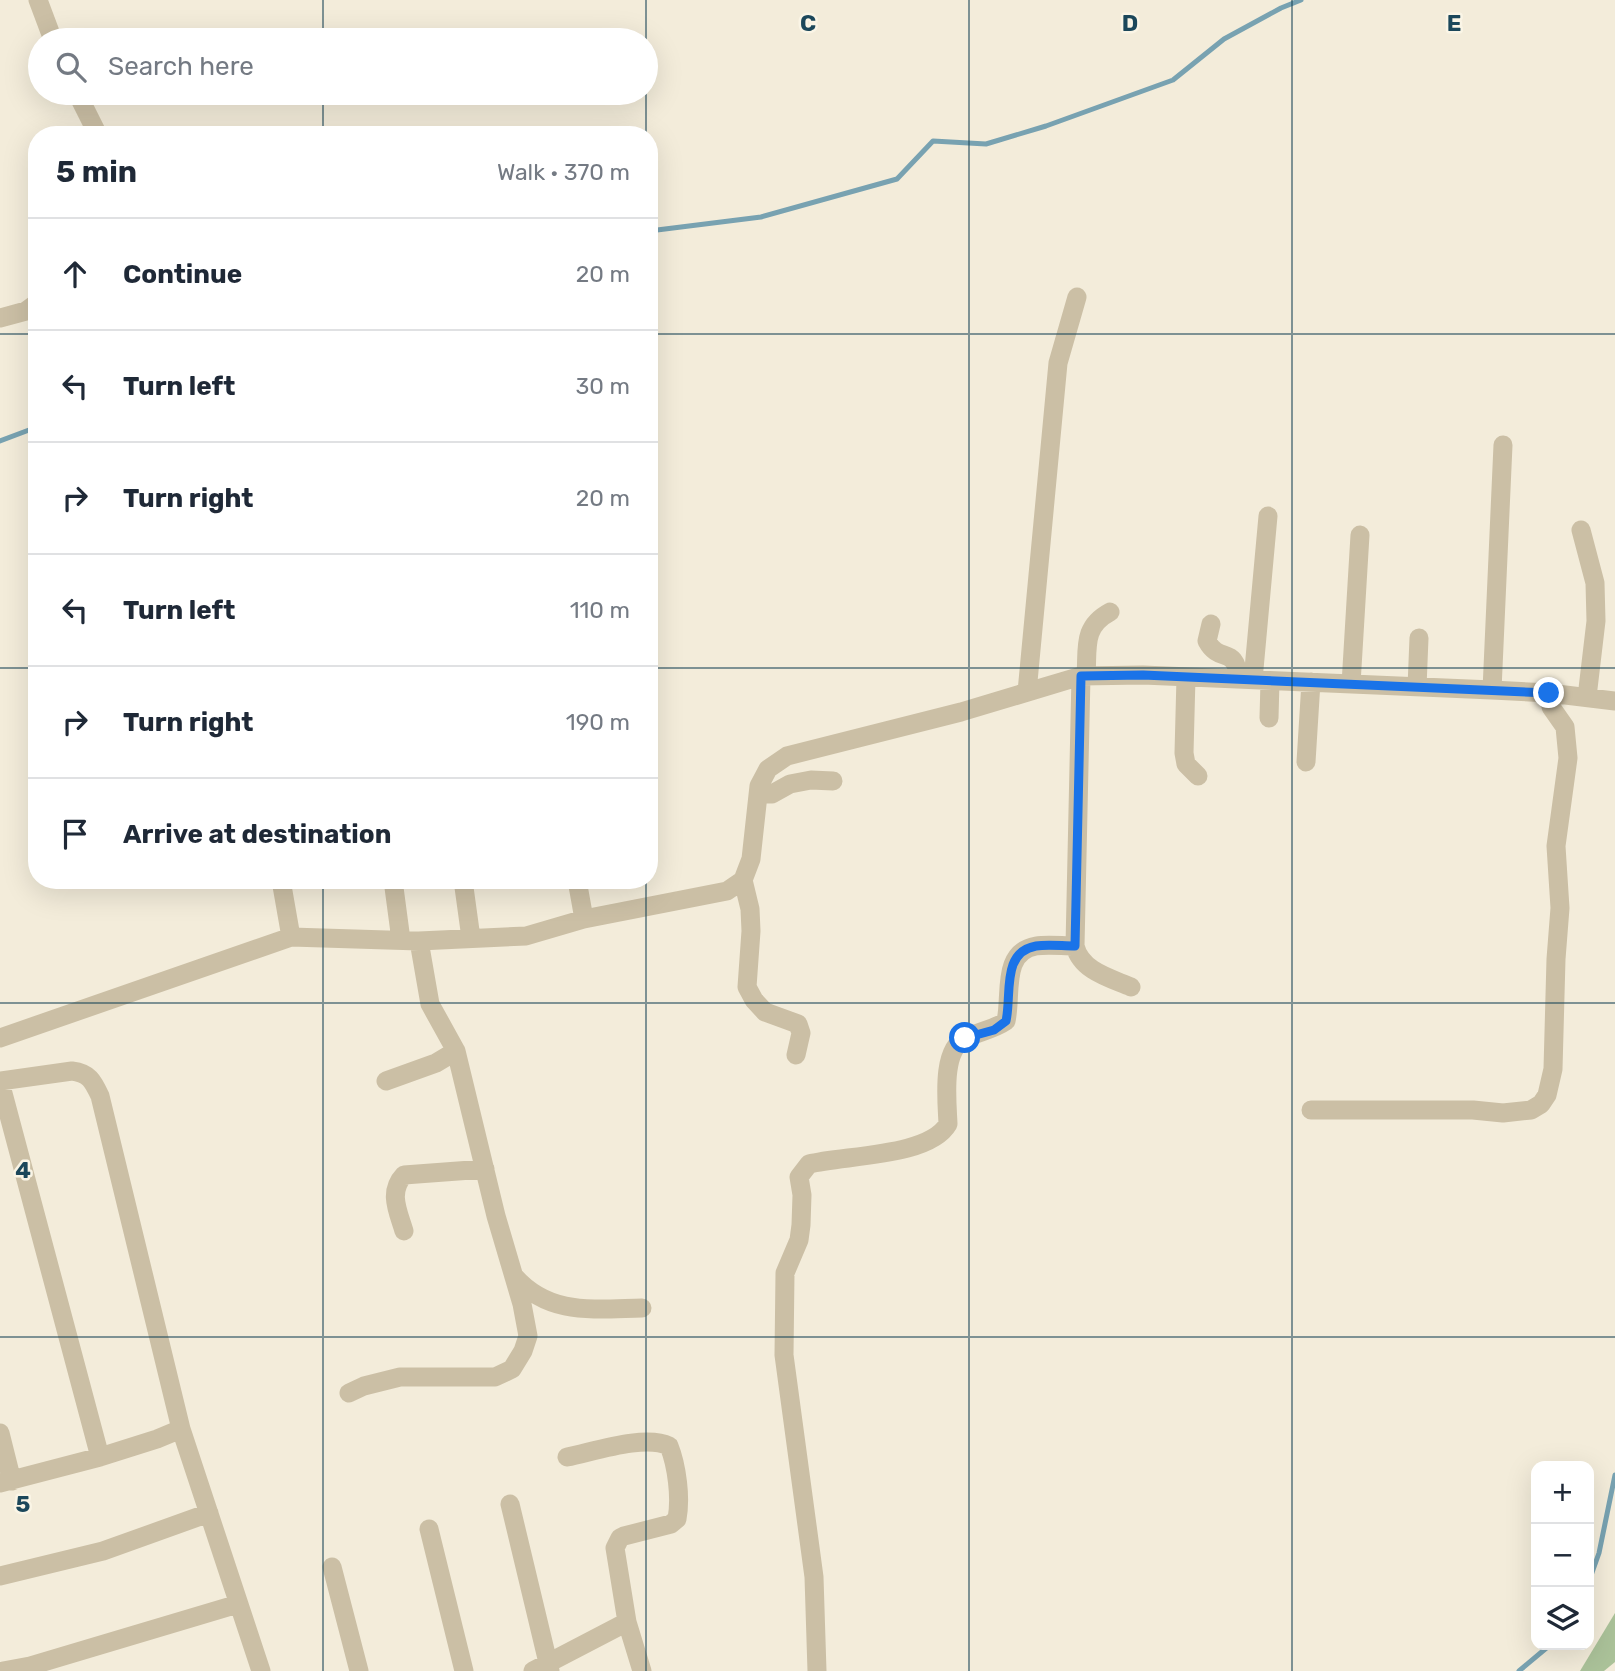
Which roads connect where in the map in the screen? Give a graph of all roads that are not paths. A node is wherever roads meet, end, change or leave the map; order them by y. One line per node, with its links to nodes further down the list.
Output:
1 (38, 0): 2 (street)
2 (48, 28)
3 (83, 105): 4 (street)
4 (94, 126)
5 (1077, 297): 22 (street)
6 (28, 310): 7 (street)
7 (0, 318)
8 (1503, 445): 21 (street)
9 (1268, 516): 17 (street)
10 (1581, 530): 24 (street)
11 (1360, 535): 19 (street)
12 (1110, 612): 15 (street)
13 (1211, 624): 17 (street)
14 (1419, 638): 20 (street)
15 (1084, 676): 16 (street); 22 (street); 40 (street)
16 (1186, 677): 17 (street); 28 (street)
17 (1254, 680): 18 (street); 26 (street)
18 (1311, 682): 19 (street); 27 (street)
19 (1351, 684): 20 (street)
20 (1417, 687): 21 (street)
21 (1492, 690): 23 (street)
22 (1027, 692): 30 (street)
23 (1549, 693): 24 (street); 47 (street)
24 (1587, 697): 25 (street)
25 (1615, 701)
26 (1269, 718)
27 (1306, 762)
28 (1198, 776)
29 (833, 781): 30 (street)
30 (758, 794): 31 (street)
31 (743, 880): 36 (street); 44 (street)
32 (283, 889): 37 (street)
33 (396, 889): 39 (street)
34 (464, 889): 38 (street)
35 (579, 889): 36 (street)
36 (584, 919): 38 (street)
37 (291, 937): 39 (street); 42 (street)
38 (471, 938): 39 (street)
39 (410, 940): 43 (street)
40 (1075, 946): 41 (street); 71 (street)
41 (1132, 988)
42 (0, 1038)
43 (456, 1051): 46 (street); 48 (street)
44 (796, 1055)
45 (0, 1081): 53 (street); 55 (street)
46 (386, 1081)
47 (1311, 1110)
48 (485, 1169): 49 (street); 50 (street)
49 (404, 1231)
50 (513, 1275): 51 (street); 52 (street)
51 (642, 1308)
52 (349, 1393)
53 (181, 1429): 55 (street); 59 (street)
54 (0, 1433): 57 (street)
55 (100, 1457): 57 (street)
56 (567, 1457): 64 (street)
57 (6, 1482)
58 (510, 1504): 65 (street)
59 (209, 1513): 62 (street); 63 (street)
60 (429, 1529): 69 (street)
61 (332, 1566): 68 (street)
62 (0, 1576)
63 (239, 1604): 66 (street); 67 (street)
64 (627, 1622): 65 (street); 70 (street)
65 (544, 1669)
66 (3, 1671)
67 (261, 1671)
68 (359, 1671)
69 (464, 1671)
70 (642, 1671)
71 (817, 1671)

